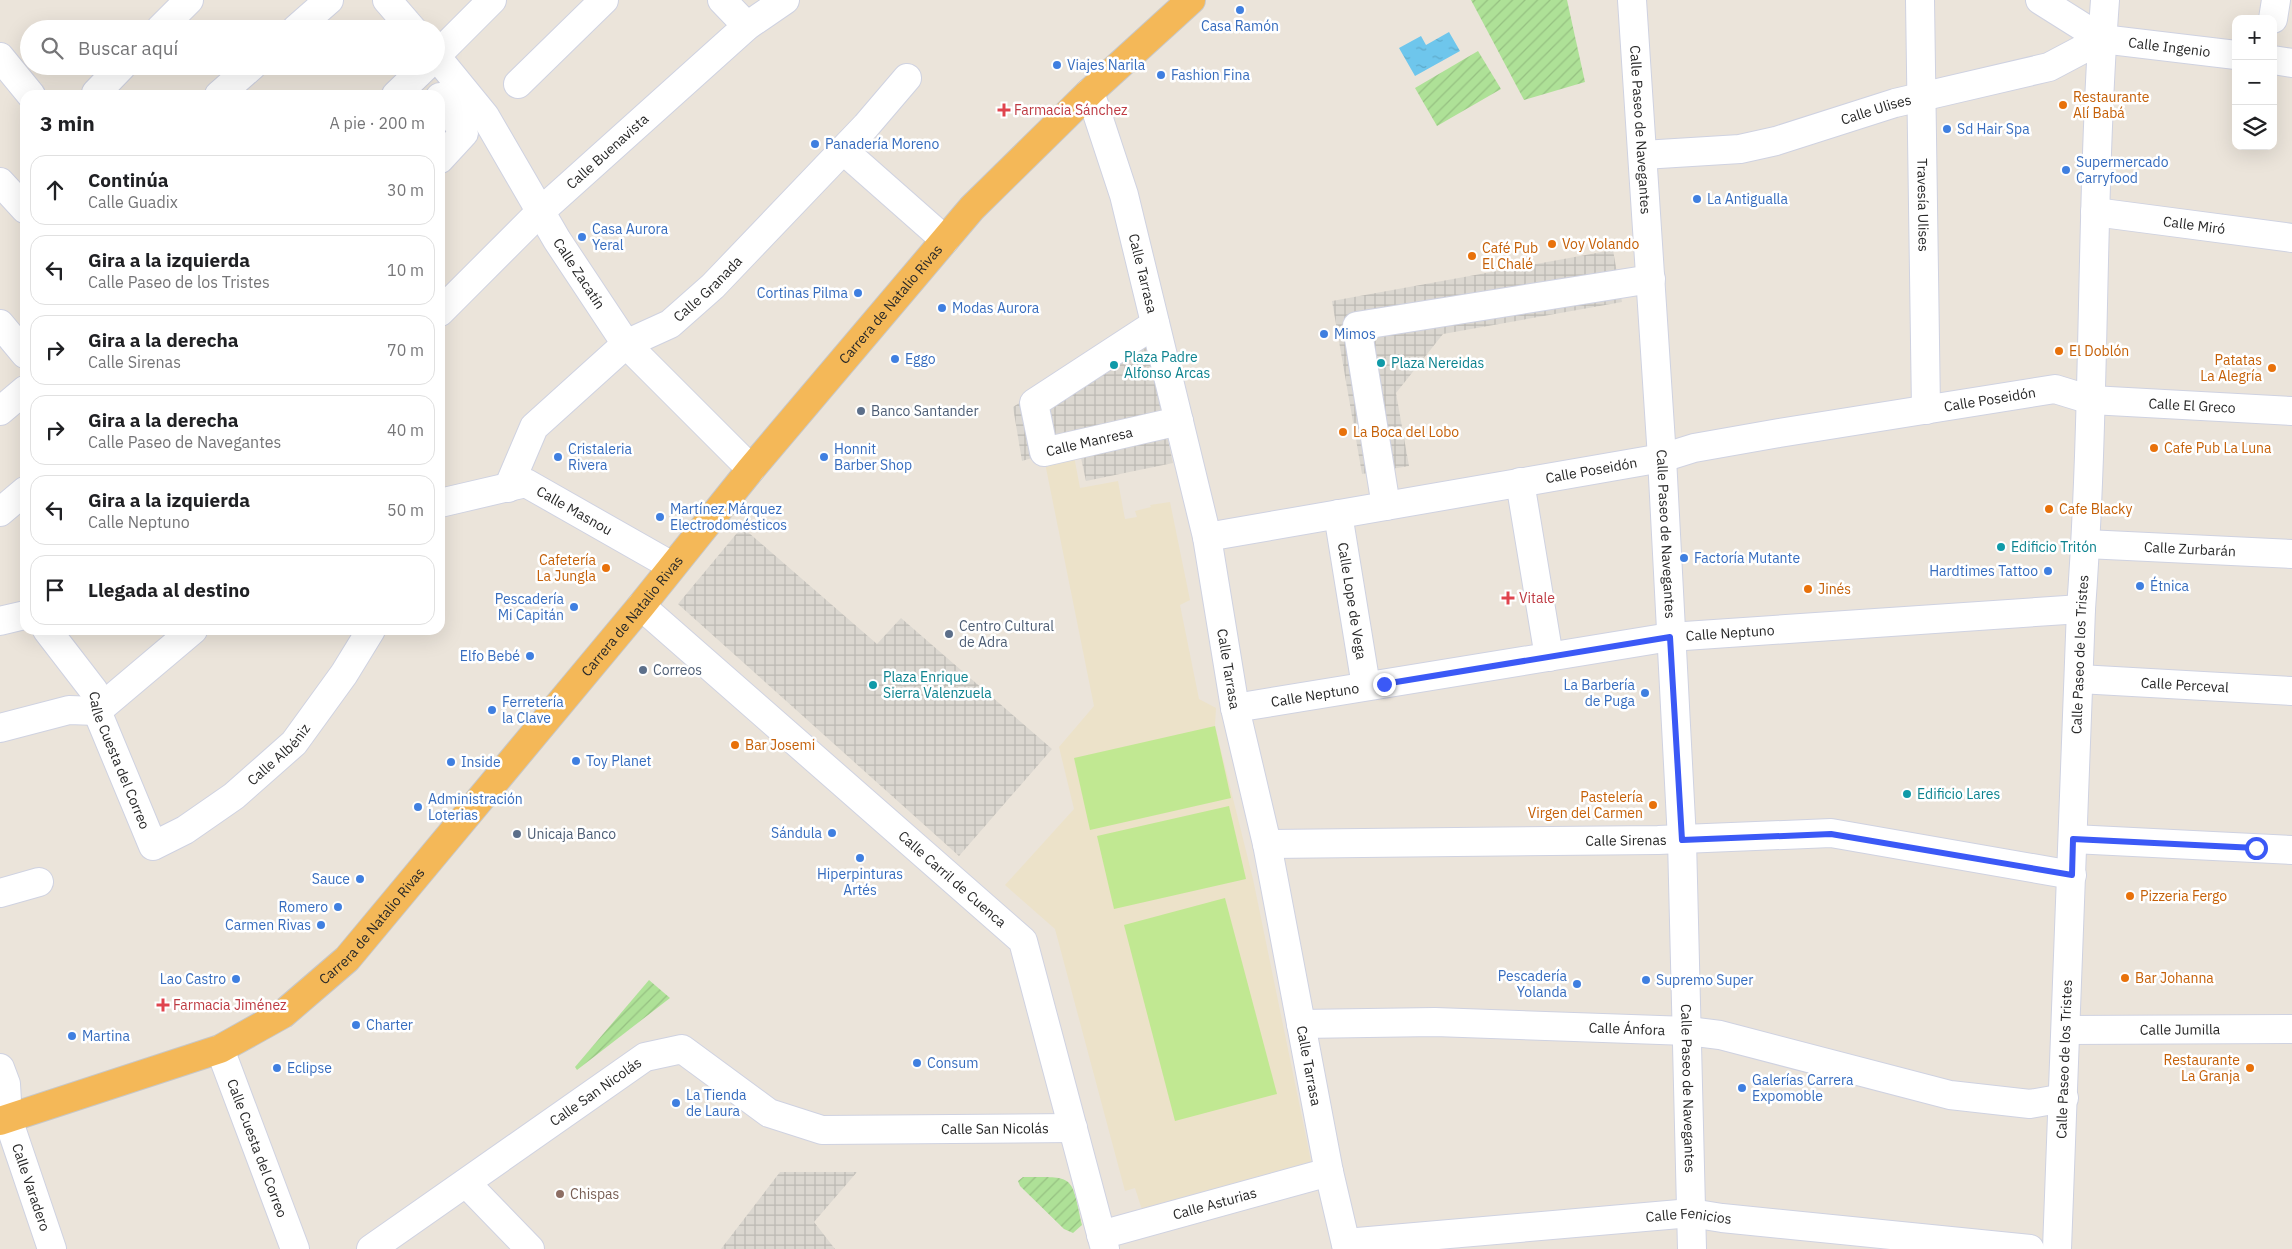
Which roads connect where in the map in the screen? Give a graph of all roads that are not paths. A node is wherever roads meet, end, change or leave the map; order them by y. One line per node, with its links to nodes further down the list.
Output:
1 (189, 0): 13 (street)
2 (329, 0): 14 (street)
3 (387, 0): 15 (street)
4 (492, 0): 18 (street)
5 (604, 0): 29 (street)
6 (722, 0): 16 (street)
7 (785, 0): 16 (street, Calle Buenavista)
8 (1191, 0): 35 (highway, Carrera de Natalio Rivas)
9 (1632, 0): 40 (street, Calle Paseo de Navegantes)
10 (1920, 0): 36 (street, Travesía Ulises)
11 (2040, 0): 17 (street)
12 (2105, 0): 17 (street, Calle Paseo de los Tristes)
13 (169, 20)
14 (306, 20)
15 (404, 20)
16 (747, 26): 43 (street, Calle Buenavista)
17 (2102, 39): 19 (street, Calle Ingenio); 36 (street, Calle Ulises); 44 (street, Calle Paseo de los Tristes)
18 (445, 47)
19 (2232, 54)
20 (0, 57): 30 (street)
21 (2277, 61): 22 (street)
22 (2292, 63)
23 (113, 75): 31 (street)
24 (242, 75): 32 (street)
25 (417, 75): 33 (street)
26 (432, 75): 34 (street)
27 (440, 75): 43 (street, Calle Zacatín)
28 (907, 78): 38 (street, Calle Granada)
29 (518, 84)
30 (27, 90)
31 (99, 90)
32 (225, 90)
33 (401, 90)
34 (437, 90)
35 (1090, 92): 46 (highway, Carrera de Natalio Rivas); 50 (street, Calle Tarrasa)
36 (1921, 97): 40 (street, Calle Ulises); 55 (street, Travesía Ulises)
37 (445, 105): 39 (street)
38 (843, 150): 46 (street); 51 (street, Calle Granada)
39 (445, 154)
40 (1643, 155): 47 (street, Calle Paseo de Navegantes)
41 (0, 182): 42 (street)
42 (20, 204)
43 (541, 211): 48 (street, Calle Buenavista); 51 (street, Calle Zacatín)
44 (2095, 212): 45 (street, Calle Miró); 54 (street, Calle Paseo de los Tristes)
45 (2292, 238)
46 (945, 240): 60 (highway, Carrera de Natalio Rivas)
47 (1651, 279): 59 (street, Calle Paseo de Navegantes); 65 (street)
48 (445, 307)
49 (0, 324): 52 (street)
50 (1155, 324): 58 (street, Calle Tarrasa); 58 (street, Calle Manresa)
51 (626, 344): 60 (street, Calle Zacatín); 62 (street, Calle Granada)
52 (20, 348)
53 (20, 394): 56 (street)
54 (2091, 400): 55 (street, Calle Poseidón); 57 (street, Calle El Greco); 69 (street, Calle Paseo de los Tristes)
55 (1926, 410): 59 (street, Calle Poseidón)
56 (0, 411)
57 (2292, 411)
58 (1179, 421): 68 (street, Calle Tarrasa)
59 (1662, 458): 61 (street, Calle Poseidón); 79 (street, Calle Paseo de Navegantes)
60 (751, 469): 71 (highway, Carrera de Natalio Rivas)
61 (1520, 482): 65 (street, Calle Poseidón); 80 (street)
62 (508, 488): 64 (street, Calle Masnou); 71 (street, Calle Masnou)
63 (20, 495): 66 (street)
64 (445, 501)
65 (1386, 506): 67 (street, Calle Poseidón)
66 (0, 512)
67 (1338, 514): 68 (street, Calle Poseidón); 82 (street, Calle Lope de Vega)
68 (1207, 537): 84 (street, Calle Tarrasa)
69 (2086, 544): 70 (street, Calle Zurbarán); 73 (street, Calle Paseo de los Tristes)
70 (2292, 554)
71 (672, 566): 72 (highway, Carrera de Natalio Rivas)
72 (641, 606): 99 (highway, Carrera de Natalio Rivas); 103 (street, Calle Carril de Cuenca)
73 (2081, 609): 79 (street, Calle Neptuno); 81 (street, Calle Paseo de los Tristes)
74 (20, 616): 75 (street)
75 (0, 621)
76 (51, 635): 85 (street, Calle Cuesta del Correo)
77 (187, 635): 85 (street)
78 (368, 635): 90 (street, Calle Albéniz)
79 (1670, 637): 80 (street, Calle Neptuno); 88 (street, Calle Paseo de Navegantes)
80 (1549, 657): 82 (street, Calle Neptuno)
81 (2079, 679): 83 (street, Calle Perceval); 87 (street, Calle Paseo de los Tristes)
82 (1366, 686): 84 (street, Calle Neptuno)
83 (2292, 690)
84 (1235, 708): 89 (street, Calle Tarrasa)
85 (98, 711): 86 (street); 90 (street, Calle Cuesta del Correo)
86 (0, 728)
87 (2073, 839): 91 (street); 92 (street, Calle Paseo de los Tristes)
88 (1682, 840): 89 (street, Calle Sirenas); 92 (street, Calle Sirenas); 98 (street, Calle Paseo de Navegantes)
89 (1267, 844): 95 (street, Calle Tarrasa)
90 (153, 846)
91 (2292, 850)
92 (2072, 875): 97 (street, Calle Paseo de los Tristes)
93 (39, 882): 94 (street)
94 (0, 893)
95 (1301, 1024): 98 (street, Calle Ánfora); 104 (street, Calle Tarrasa)
96 (2292, 1029): 97 (street, Calle Jumilla)
97 (2066, 1030): 101 (street, Calle Paseo de los Tristes)
98 (1688, 1031): 101 (street, Calle Ánfora); 106 (street, Calle Paseo de Navegantes)
99 (220, 1049): 102 (highway, Carrera de Natalio Rivas); 110 (street, Calle Cuesta del Correo)
100 (0, 1068): 102 (street, Calle Varadero)
101 (2064, 1098): 115 (street, Calle Paseo de los Tristes)
102 (4, 1120): 109 (street, Calle Varadero)
103 (1073, 1128): 105 (street, Calle San Nicolás); 107 (street, Calle Carril de Cuenca)
104 (1329, 1172): 107 (street, Calle Asturias); 108 (street, Calle Tarrasa)
105 (466, 1183): 111 (street, Calle San Nicolás); 112 (street)
106 (1691, 1213): 108 (street, Calle Fenicios); 113 (street, Calle Paseo de Navegantes); 114 (street, Calle Fenicios)
107 (1103, 1242)
108 (1347, 1246)
109 (52, 1249)
110 (295, 1249)
111 (371, 1249)
112 (530, 1249)
113 (1692, 1249)
114 (2030, 1249)
115 (2057, 1249)

